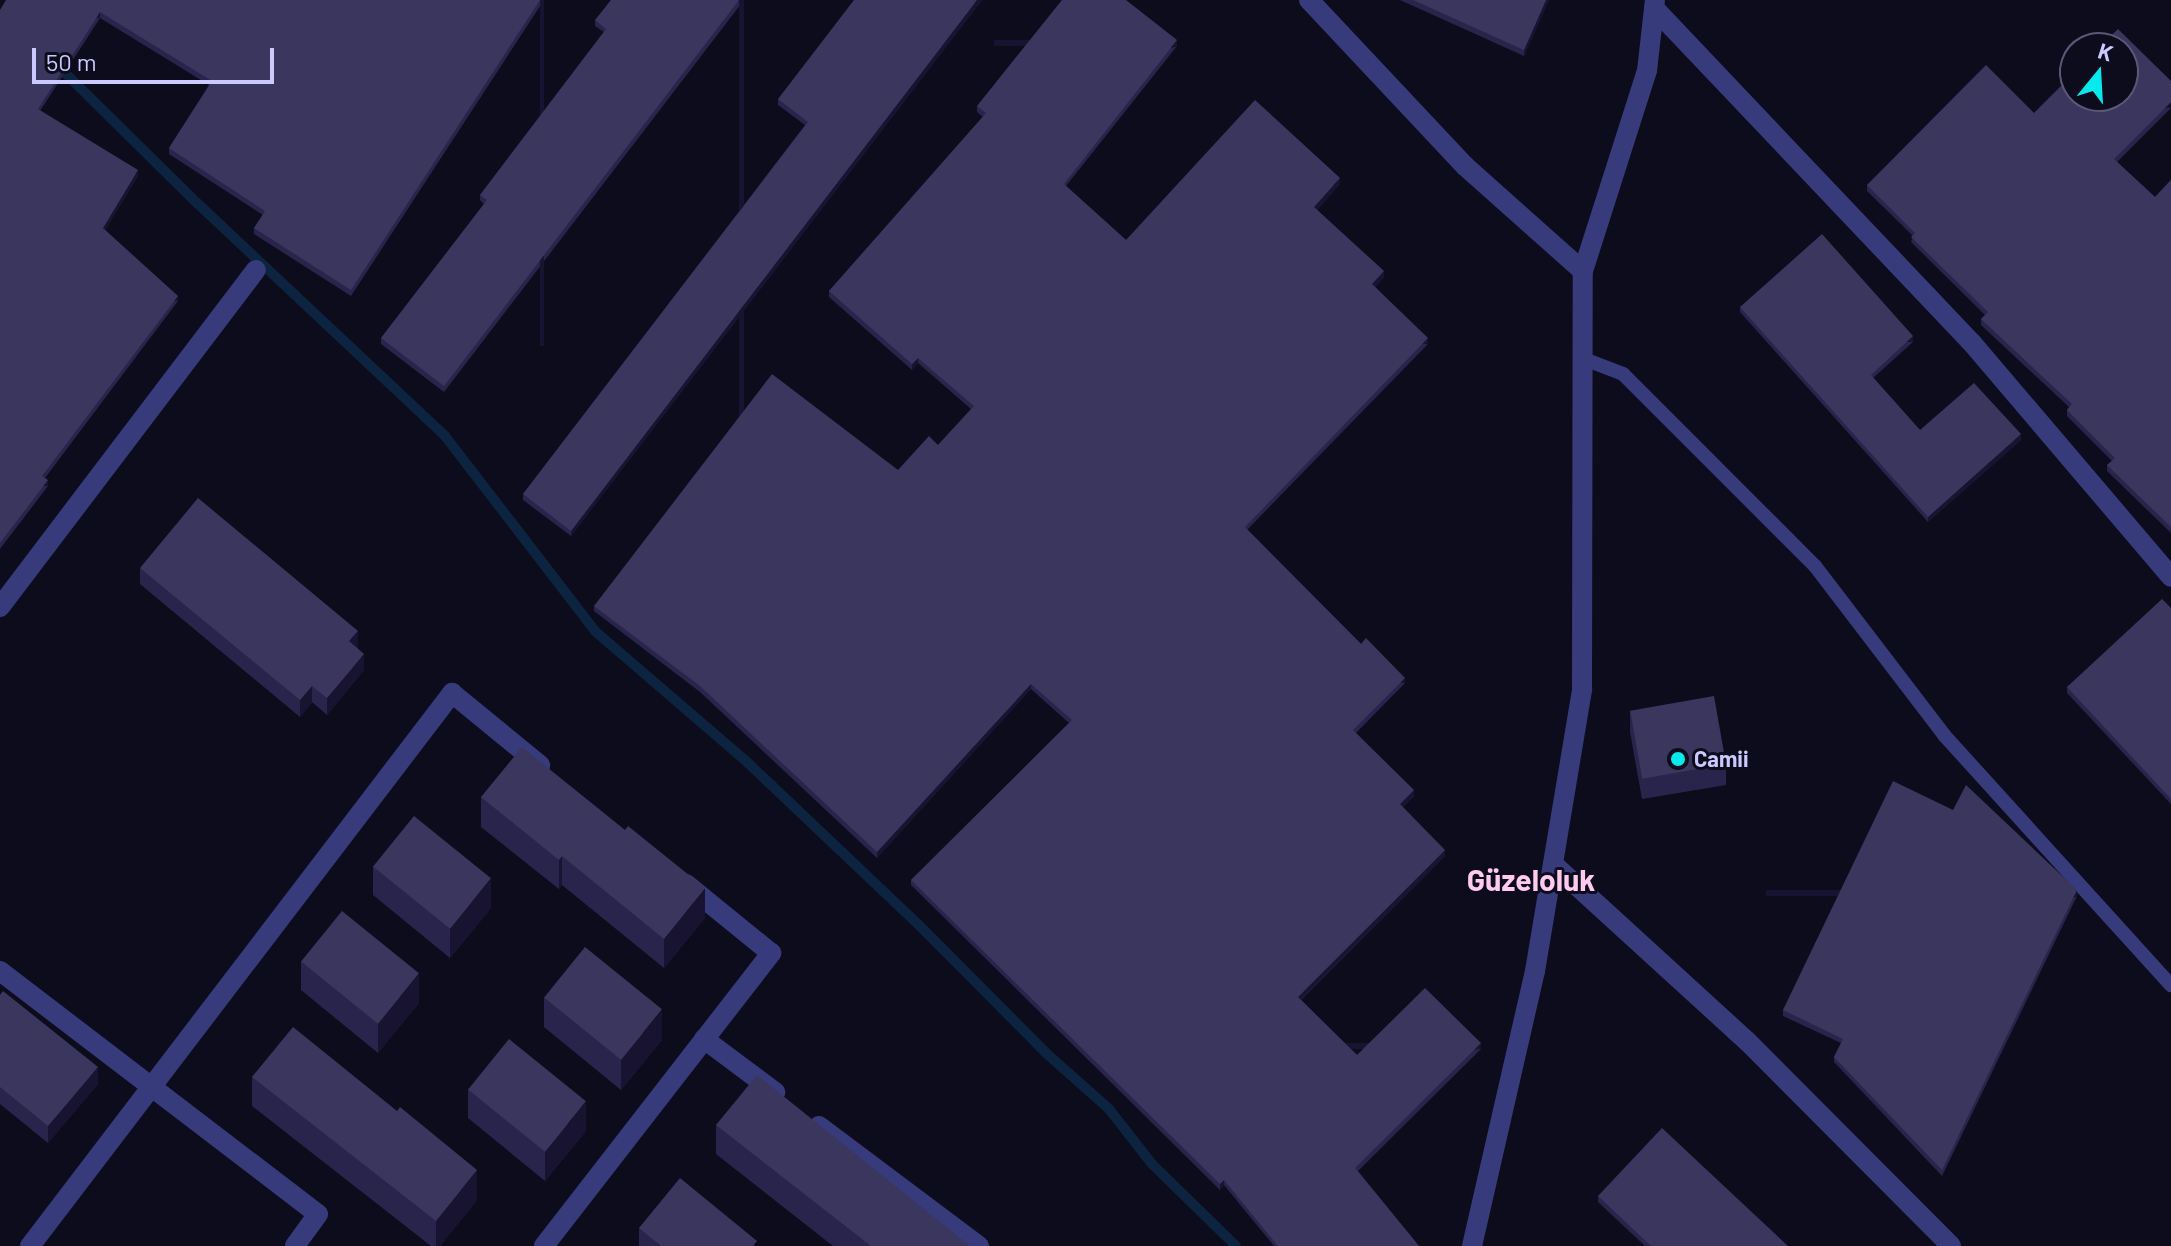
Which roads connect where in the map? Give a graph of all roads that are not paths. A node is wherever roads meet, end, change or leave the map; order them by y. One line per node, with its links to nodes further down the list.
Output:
1 (1309, 0): 4 (street)
2 (1655, 4): 4 (street); 6 (street)
3 (256, 270): 7 (street)
4 (1583, 271): 5 (street)
5 (1584, 359): 9 (street); 12 (lane)
6 (2171, 577)
7 (0, 607)
8 (562, 783): 14 (street)
9 (1553, 864): 19 (street); 20 (street)
10 (673, 873): 13 (street)
11 (0, 971): 14 (street)
12 (2171, 985)
13 (704, 1039): 17 (street); 18 (street)
14 (151, 1087): 15 (street); 16 (street)
15 (30, 1246)
16 (295, 1246)
17 (544, 1246)
18 (979, 1246)
19 (1472, 1246)
20 (1951, 1246)

